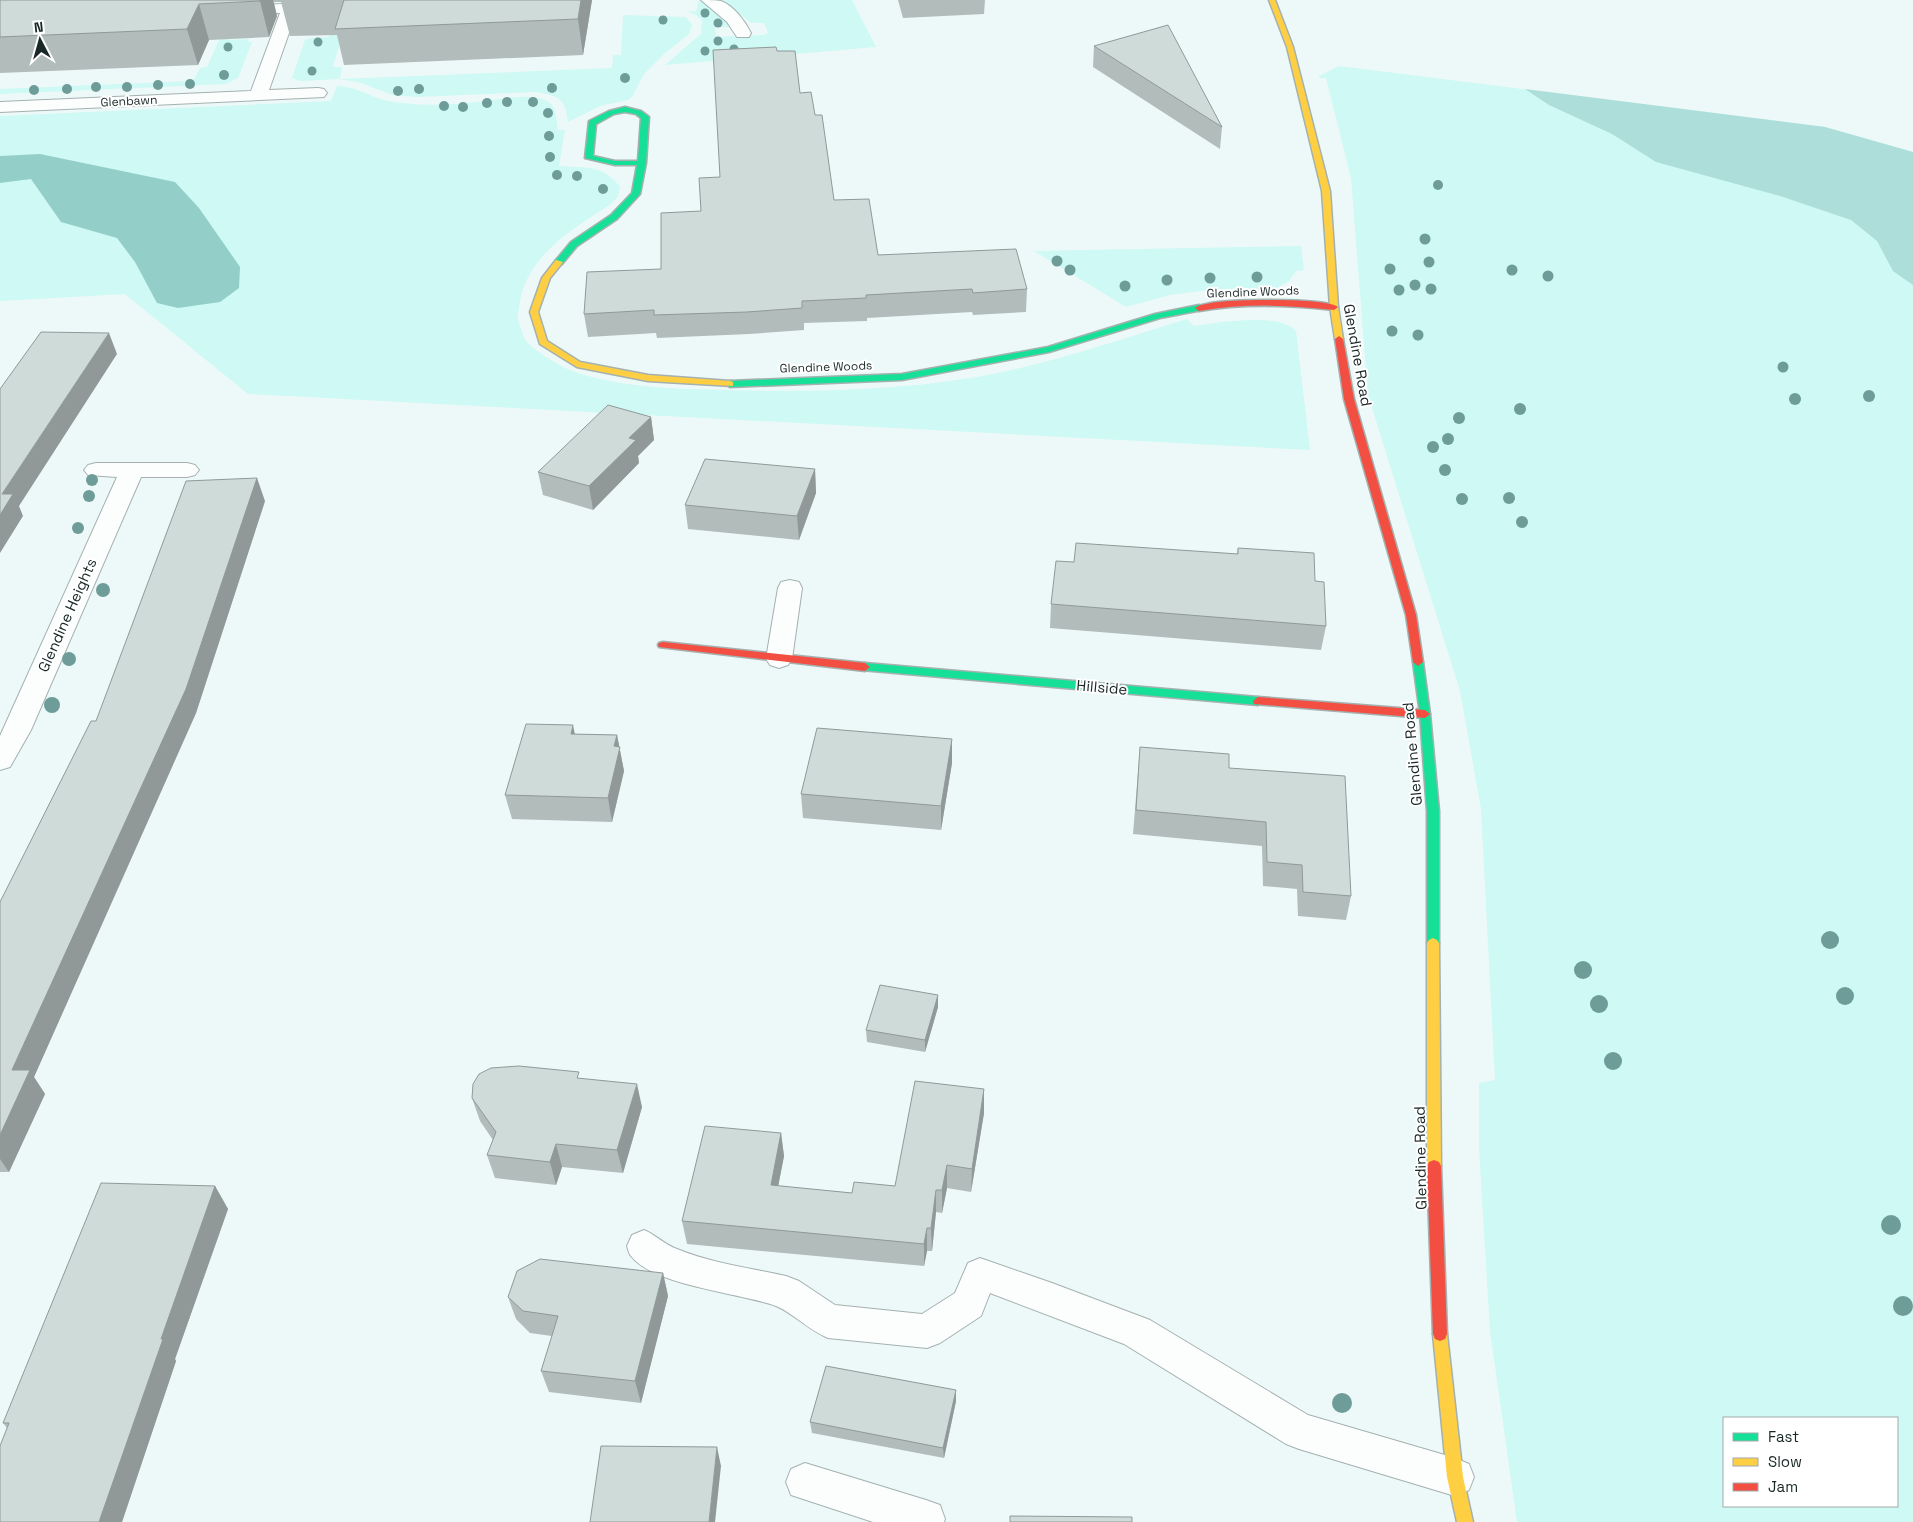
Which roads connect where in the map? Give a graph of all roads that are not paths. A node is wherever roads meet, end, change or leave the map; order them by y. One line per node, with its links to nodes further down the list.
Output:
1 (709, 0): 6 (street)
2 (1272, 0): 11 (street, Glendine Road)
3 (292, 4): 4 (street); 5 (street); 8 (street)
4 (338, 6)
5 (221, 10)
6 (742, 33)
7 (318, 93): 8 (street, Glenbawn)
8 (258, 96): 9 (street, Glenbawn)
9 (0, 107)
10 (642, 163): 10 (street, Glendine Woods); 11 (street, Glendine Woods)
11 (1334, 307): 18 (street, Glendine Road)
12 (96, 470): 13 (street)
13 (132, 470): 14 (street); 19 (street, Glendine Heights)
14 (187, 470)
15 (790, 588): 17 (street)
16 (663, 645): 17 (street, Hillside)
17 (779, 659): 18 (street, Hillside)
18 (1425, 714): 21 (street, Glendine Road)
19 (0, 760)
20 (644, 1246): 21 (street)
21 (1455, 1477): 25 (street, Glendine Road)
22 (805, 1482): 23 (street)
23 (864, 1511): 24 (street)
24 (926, 1519)
25 (1465, 1522)

